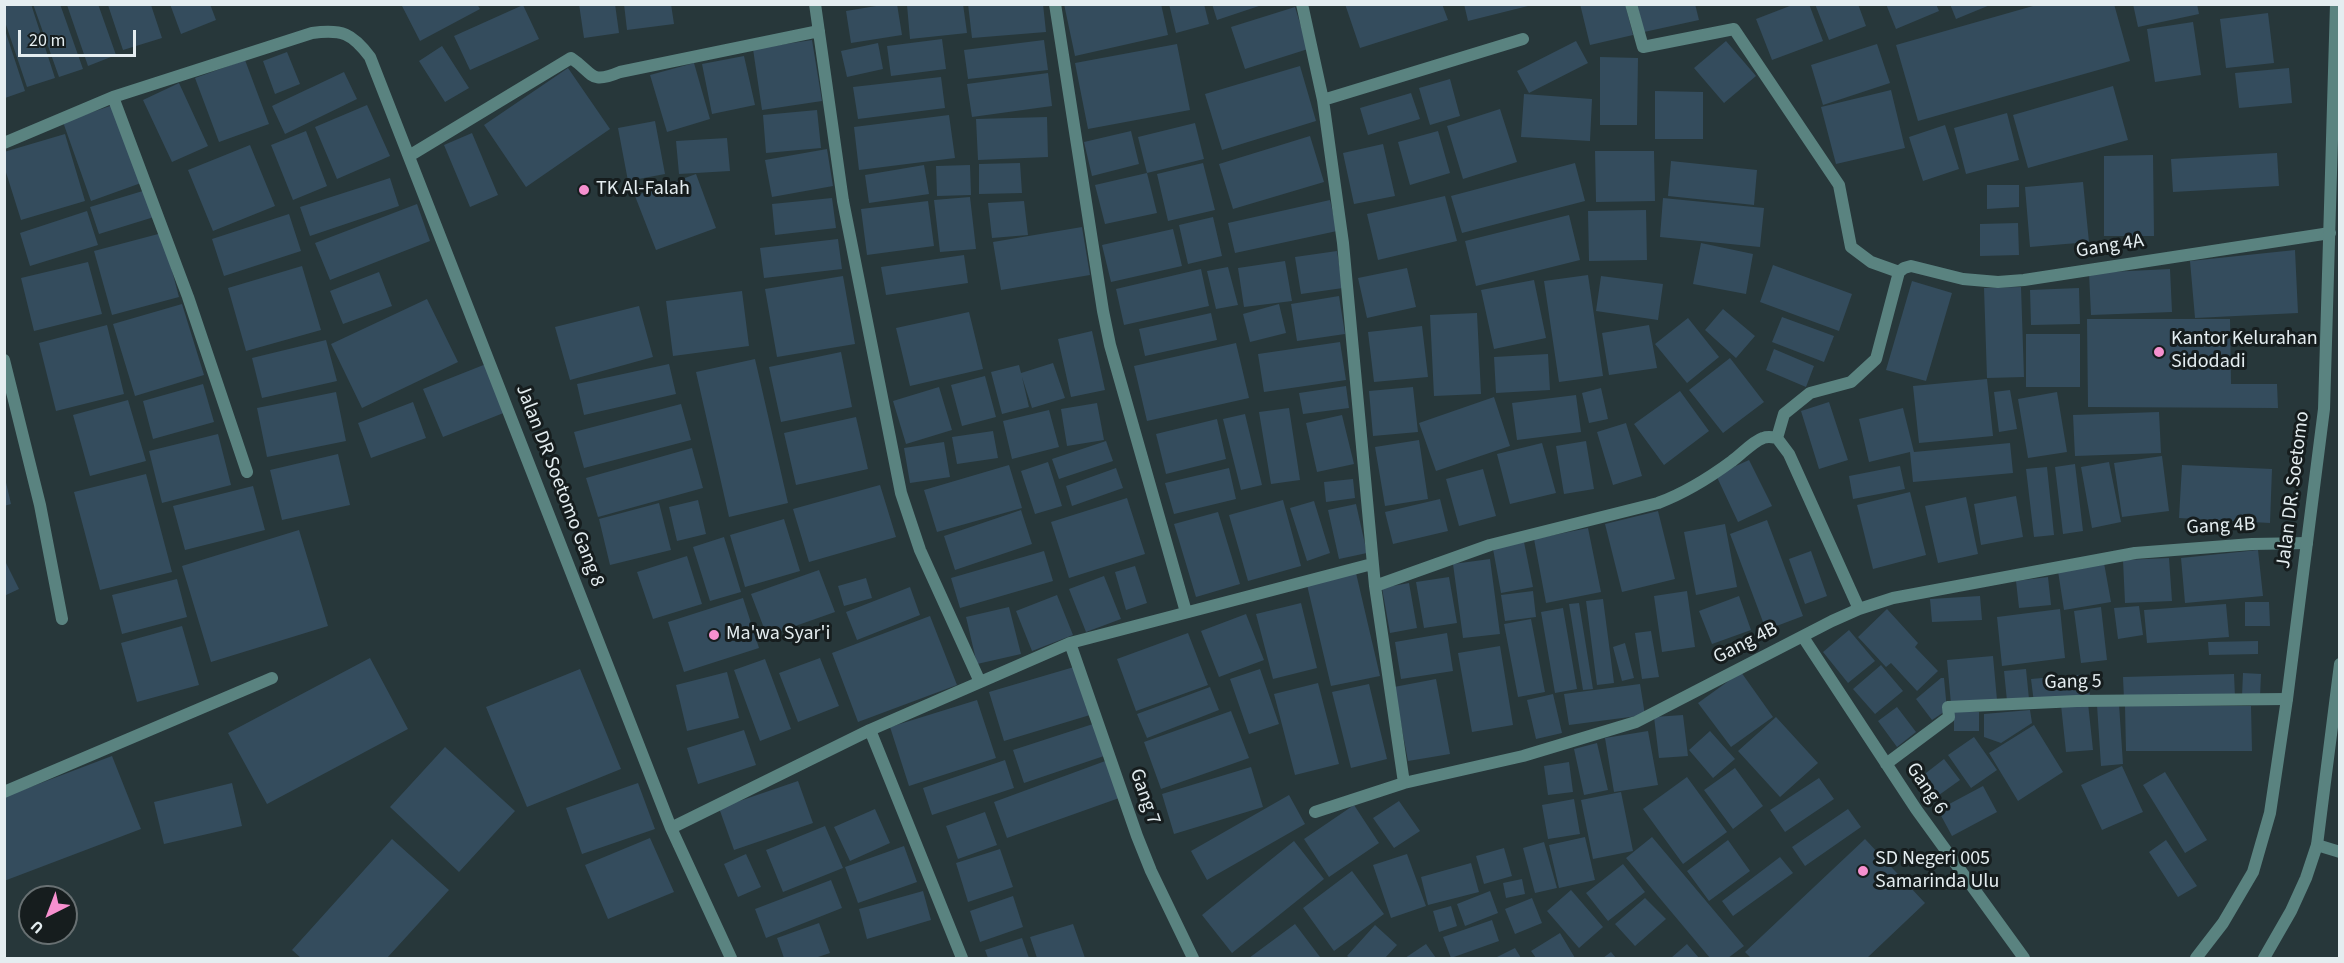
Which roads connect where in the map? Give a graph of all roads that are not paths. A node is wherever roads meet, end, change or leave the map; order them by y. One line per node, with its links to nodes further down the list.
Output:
1 (815, 4): 6 (street)
2 (1055, 4): 21 (street)
3 (1302, 4): 9 (street)
4 (1631, 4): 13 (street)
5 (2336, 4): 12 (street, Jalan DR. Soetomo)
6 (819, 31): 11 (street); 27 (street)
7 (1523, 39): 9 (street)
8 (113, 97): 10 (street); 11 (street, Jalan DR Soetomo Gang 8); 16 (street)
9 (1323, 100): 18 (street)
10 (4, 143)
11 (408, 156): 35 (street, Jalan DR Soetomo Gang 8)
12 (2335, 233): 13 (street, Gang 4A); 17 (street, Jalan DR. Soetomo)
13 (1899, 272): 15 (street)
14 (4, 360): 22 (street)
15 (1777, 438): 19 (street); 20 (street)
16 (247, 472)
17 (2307, 543): 20 (street, Gang 4B); 29 (street, Jalan DR. Soetomo)
18 (1372, 564): 19 (street); 21 (street)
19 (1375, 586): 32 (street)
20 (1858, 609): 23 (street, Gang 4B)
21 (1186, 612): 24 (street)
22 (62, 619)
23 (1803, 637): 31 (street, Gang 6); 32 (street, Gang 4B)
24 (1070, 643): 27 (street); 40 (street, Gang 7)
25 (2340, 664): 28 (street)
26 (272, 678): 33 (street)
27 (980, 682): 30 (street)
28 (2338, 698): 36 (street)
29 (2287, 699): 31 (street, Gang 5); 42 (street, Jalan DR. Soetomo)
30 (870, 730): 35 (street); 39 (street)
31 (1886, 764): 41 (street, Gang 6)
32 (1404, 783): 34 (street, Gang 4B)
33 (4, 792)
34 (1315, 812)
35 (671, 828): 38 (street, Jalan DR Soetomo Gang 8)
36 (2317, 845): 37 (street); 43 (street)
37 (2340, 852)
38 (731, 958)
39 (962, 958)
40 (1193, 958)
41 (2024, 958)
42 (2196, 958)
43 (2264, 958)

